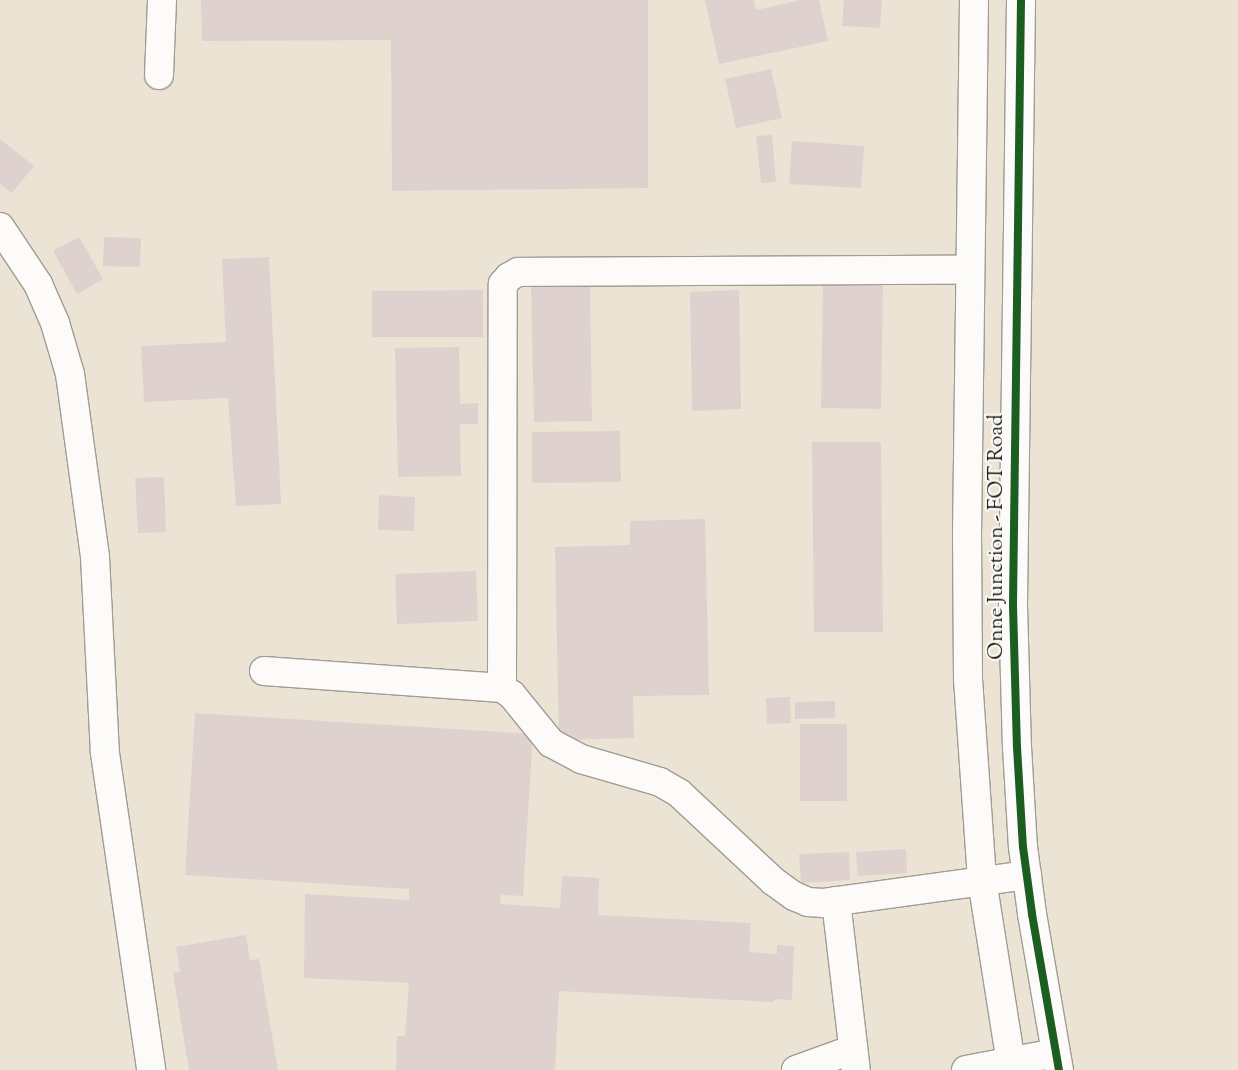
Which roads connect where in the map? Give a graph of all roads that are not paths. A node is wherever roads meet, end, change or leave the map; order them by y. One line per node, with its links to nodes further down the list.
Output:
1 (162, 0): 4 (street)
2 (974, 0): 6 (street, Onne Junction - FOT Road)
3 (1022, 0): 9 (street, Onne Junction - FOT Road)
4 (159, 75)
5 (0, 228): 15 (street)
6 (970, 270): 8 (street); 10 (street, Onne Junction - FOT Road)
7 (264, 671): 8 (street)
8 (502, 688): 11 (street)
9 (1027, 875): 10 (street); 13 (street, Onne Junction - FOT Road)
10 (982, 880): 11 (street); 14 (street, Onne Junction - FOT Road)
11 (836, 902): 12 (street)
12 (853, 1060): 16 (street)
13 (1057, 1062): 14 (street)
14 (1011, 1066): 17 (street)
15 (151, 1070)
16 (796, 1070)
17 (966, 1070)

